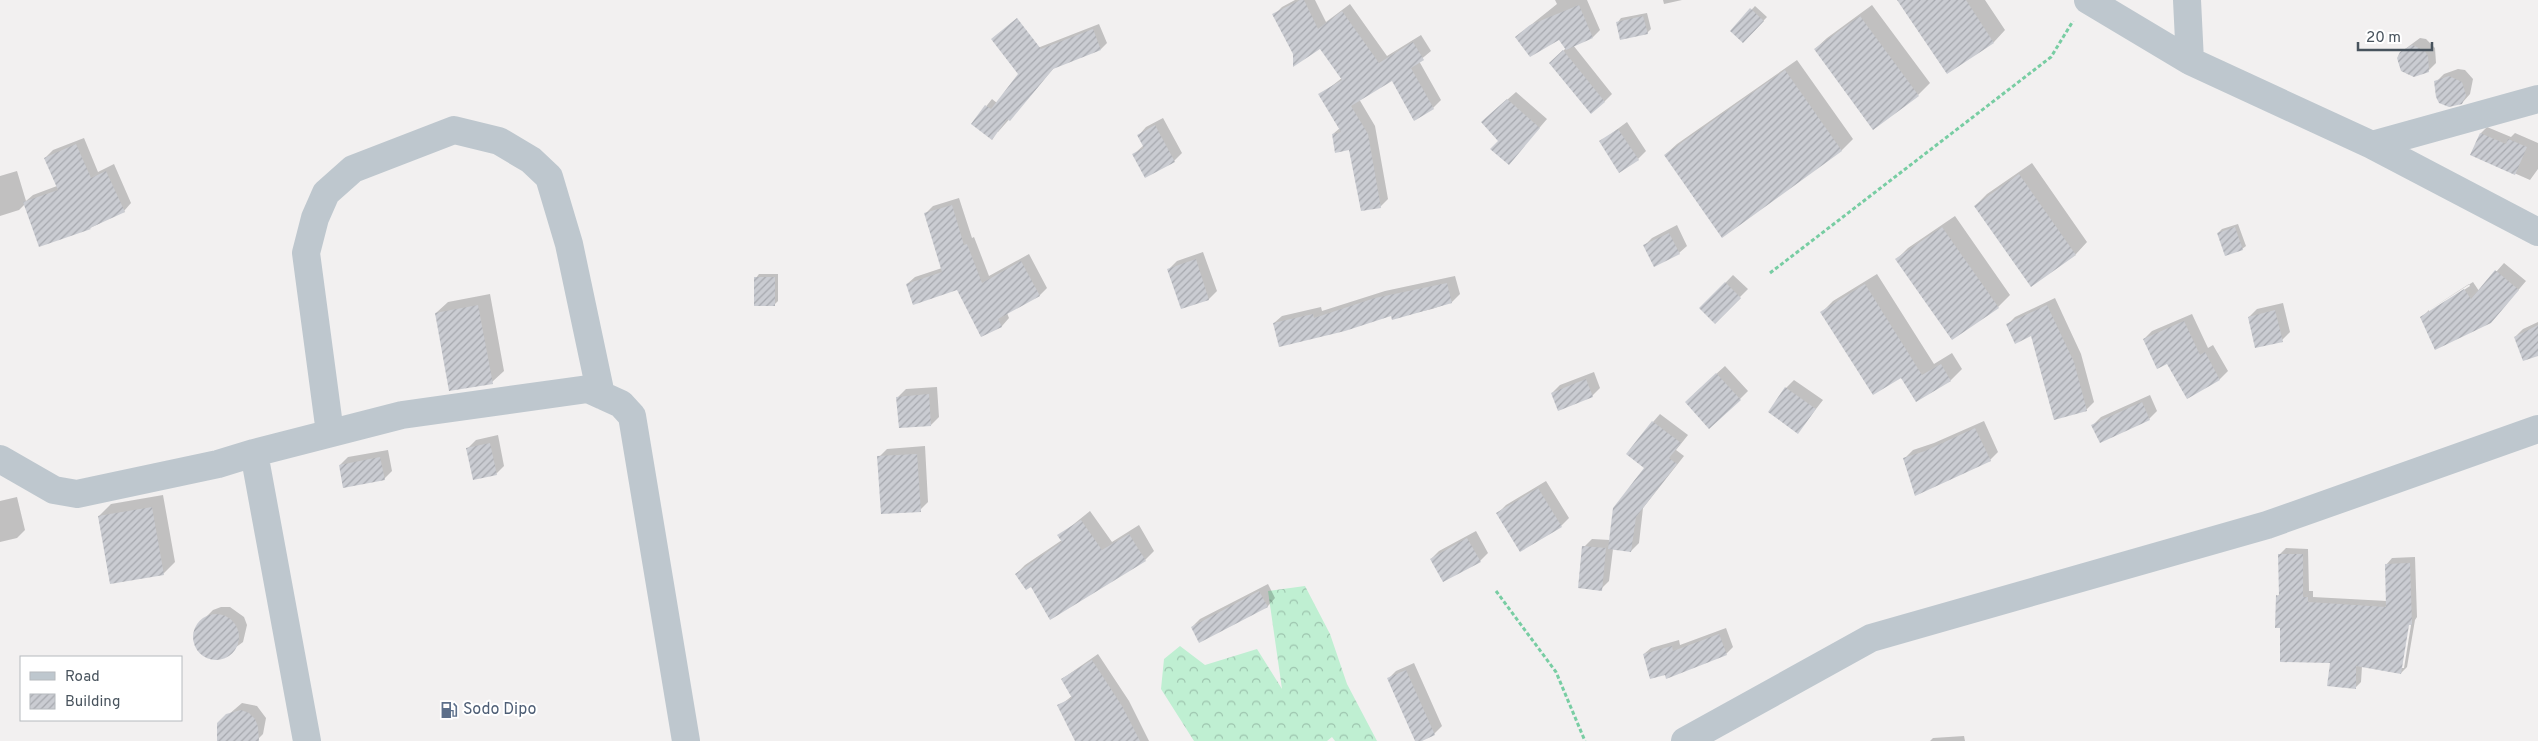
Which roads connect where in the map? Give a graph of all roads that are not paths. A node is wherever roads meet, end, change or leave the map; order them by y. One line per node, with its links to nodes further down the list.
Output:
1 (2187, 0): 3 (street)
2 (2082, 8): 3 (street)
3 (2190, 61): 5 (street)
4 (2538, 99): 5 (street)
5 (2372, 145): 6 (street)
6 (2538, 232)
7 (601, 395): 9 (street); 9 (street); 13 (street)
8 (2538, 429): 14 (street)
9 (330, 433): 10 (street)
10 (254, 452): 11 (street); 12 (street)
11 (0, 459)
12 (307, 741)
13 (686, 741)
14 (1685, 741)

